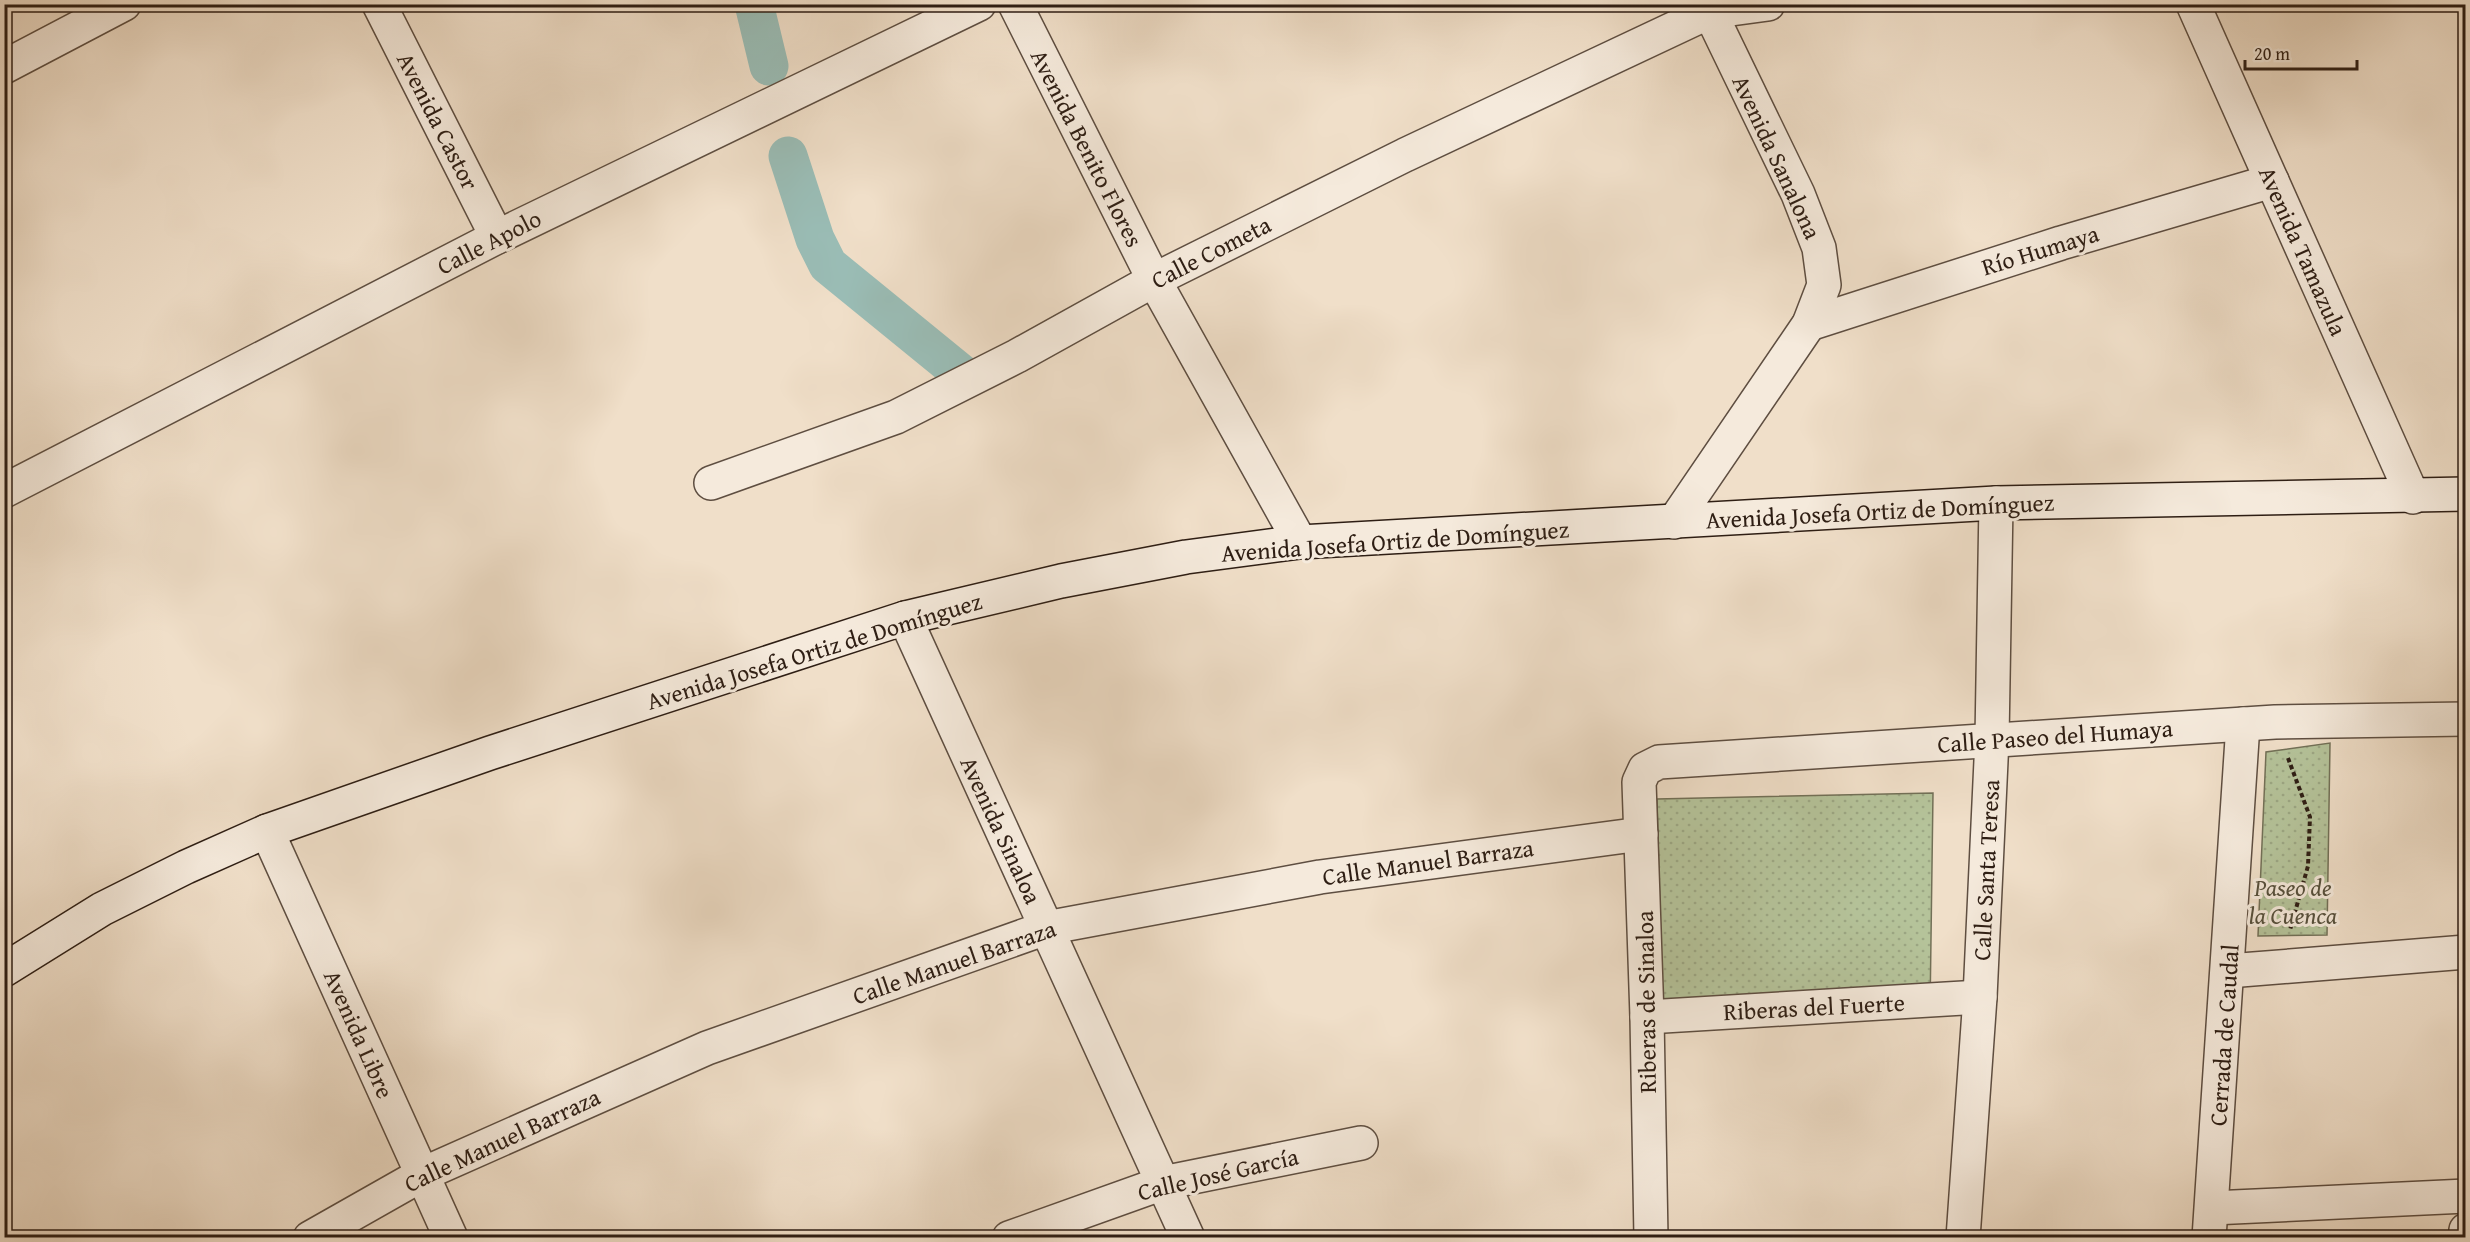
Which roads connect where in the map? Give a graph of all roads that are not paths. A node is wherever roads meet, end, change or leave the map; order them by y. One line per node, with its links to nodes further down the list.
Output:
1 (124, 4): 8 (street)
2 (379, 4): 10 (street, Avenida Castor)
3 (979, 4): 10 (street, Calle Apolo)
4 (1015, 4): 11 (street, Avenida Benito Flores)
5 (1768, 4): 7 (street, Calle Cometa)
6 (2193, 4): 9 (street, Avenida Tamazula)
7 (1707, 8): 11 (street, Calle Cometa); 12 (street, Avenida Sanalona)
8 (4, 67)
9 (2272, 181): 12 (street, Río Humaya); 16 (street, Avenida Tamazula)
10 (497, 237): 14 (street, Calle Apolo)
11 (1154, 280): 13 (street, Calle Cometa); 19 (street, Avenida Benito Flores)
12 (1809, 324): 18 (street, Avenida Sanalona)
13 (711, 483)
14 (4, 491)
15 (2466, 494): 16 (street, Avenida Josefa Ortiz de Domínguez)
16 (2413, 497): 17 (street, Avenida Josefa Ortiz de Domínguez)
17 (1996, 503): 18 (street, Avenida Josefa Ortiz de Domínguez); 23 (street, Calle Santa Teresa)
18 (1674, 522): 19 (street, Avenida Josefa Ortiz de Domínguez)
19 (1300, 542): 20 (street, Avenida Josefa Ortiz de Domínguez)
20 (904, 618): 25 (street, Avenida Josefa Ortiz de Domínguez); 27 (street, Avenida Sinaloa)
21 (2466, 719): 22 (street, Calle Paseo del Humaya)
22 (2259, 723): 23 (street, Calle Paseo del Humaya); 30 (street, Cerrada de Caudal)
23 (1992, 739): 24 (street, Calle Paseo del Humaya); 31 (street, Calle Santa Teresa)
24 (1645, 769): 26 (street, Riberas de Sinaloa)
25 (267, 831): 29 (street, Avenida Josefa Ortiz de Domínguez); 34 (street, Avenida Libre)
26 (1641, 834): 27 (street, Calle Manuel Barraza); 32 (street, Riberas de Sinaloa)
27 (1046, 928): 34 (street, Calle Manuel Barraza); 35 (street, Avenida Sinaloa)
28 (2466, 952): 30 (street)
29 (4, 970)
30 (2228, 971): 37 (street, Cerrada de Caudal)
31 (1980, 997): 32 (street, Riberas del Fuerte); 44 (street, Calle Santa Teresa)
32 (1647, 1017): 43 (street, Riberas de Sinaloa)
33 (1361, 1143): 35 (street, Calle José García)
34 (423, 1174): 39 (street, Calle Manuel Barraza); 40 (street, Avenida Libre)
35 (1163, 1183): 41 (street, Calle José García); 42 (street, Avenida Sinaloa)
36 (2466, 1196): 37 (street)
37 (2210, 1223)
38 (2466, 1230): 45 (street)
39 (310, 1238)
40 (451, 1238)
41 (1009, 1238)
42 (1188, 1238)
43 (1651, 1238)
44 (1963, 1238)
45 (2465, 1238)

